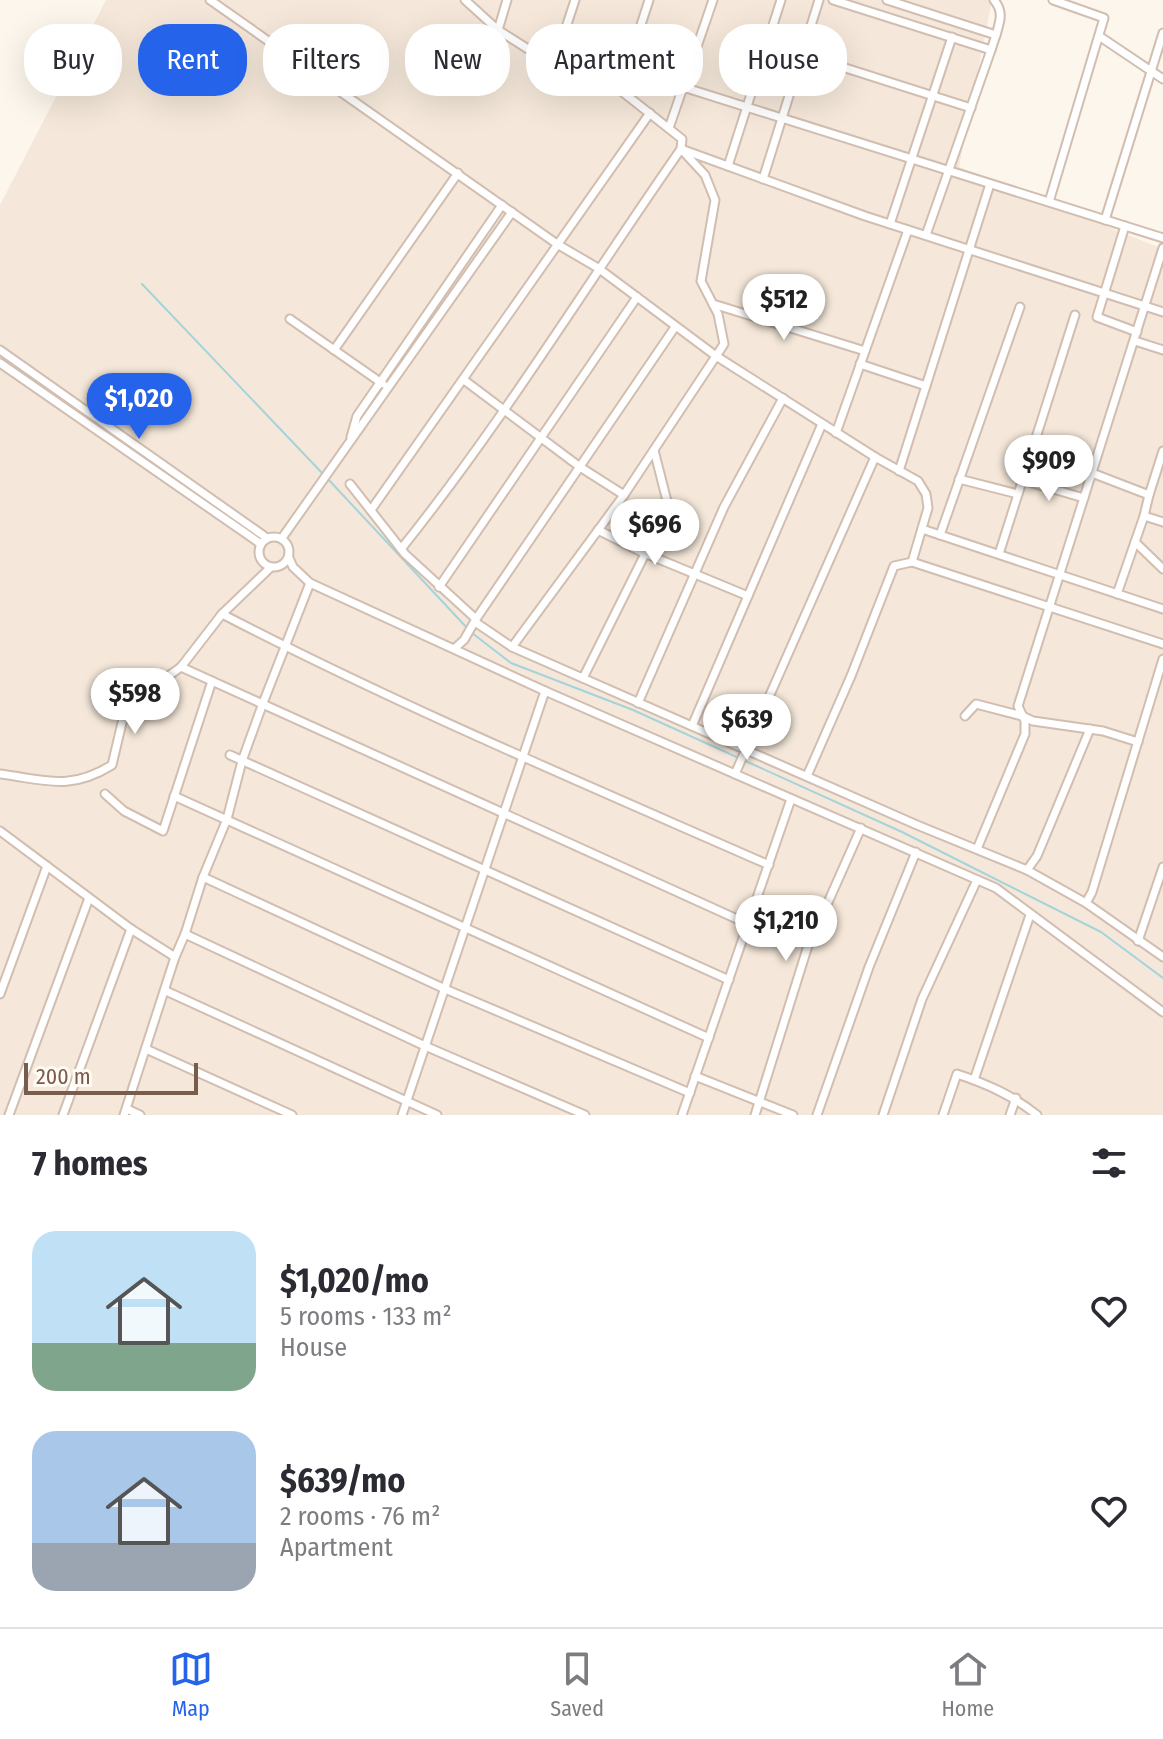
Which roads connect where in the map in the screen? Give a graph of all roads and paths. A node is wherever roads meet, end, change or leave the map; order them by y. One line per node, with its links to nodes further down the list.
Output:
1 (210, 0): 43 (street)
2 (507, 0): 14 (street)
3 (575, 0): 15 (street)
4 (649, 0): 16 (street)
5 (713, 0): 19 (street)
6 (781, 0): 17 (street)
7 (819, 0): 18 (street)
8 (833, 0): 23 (street)
9 (887, 0): 21 (street)
10 (994, 0): 21 (street)
11 (1053, 0): 22 (street)
12 (467, 1): 13 (street)
13 (492, 24)
14 (500, 24)
15 (567, 24)
16 (641, 24)
17 (773, 24)
18 (811, 24)
19 (703, 29)
20 (1163, 33): 26 (street)
21 (996, 35): 24 (street)
22 (1099, 36): 26 (street); 46 (street)
23 (952, 37): 24 (street); 33 (street)
24 (991, 50): 35 (street)
25 (847, 68): 33 (street)
26 (1151, 71): 27 (street); 49 (street)
27 (1163, 79)
28 (703, 93): 34 (street)
29 (628, 96): 36 (street)
30 (680, 96): 38 (street)
31 (750, 96): 34 (street)
32 (789, 96): 37 (street)
33 (933, 96): 35 (street); 40 (street)
34 (747, 107): 37 (street); 41 (street)
35 (971, 108): 42 (street)
36 (650, 113): 38 (street); 55 (street)
37 (782, 118): 40 (street); 44 (street)
38 (669, 128): 39 (street)
39 (681, 149): 41 (street); 58 (street); 61 (street)
40 (912, 159): 42 (street); 50 (street)
41 (728, 166): 44 (street)
42 (949, 171): 45 (street); 53 (street)
43 (458, 173): 47 (street); 70 (street)
44 (763, 179): 50 (street)
45 (990, 184): 46 (street); 57 (street)
46 (1049, 202): 49 (street)
47 (502, 205): 48 (street); 77 (street)
48 (512, 212): 55 (street); 79 (street)
49 (1105, 220): 51 (street)
50 (890, 224): 52 (street)
51 (1125, 226): 54 (street); 59 (street)
52 (908, 230): 53 (street); 72 (street)
53 (926, 235): 57 (street)
54 (1163, 238)
55 (557, 244): 58 (street); 76 (street)
56 (1163, 248): 62 (street)
57 (969, 249): 59 (street); 78 (street)
58 (598, 268): 60 (street); 81 (street)
59 (1104, 292): 62 (street); 68 (street)
60 (637, 297): 67 (street); 84 (street)
61 (713, 304): 72 (street); 73 (street)
62 (1144, 306): 64 (street); 68 (street)
63 (1020, 307): 92 (street)
64 (1163, 312)
65 (1075, 315): 93 (street)
66 (290, 319): 70 (street)
67 (675, 327): 73 (street); 89 (street)
68 (1136, 336): 71 (street); 91 (street)
69 (0, 350): 105 (street)
70 (334, 350): 77 (street)
71 (1163, 350)
72 (865, 351): 75 (street)
73 (716, 356): 80 (street); 86 (street)
74 (0, 363): 108 (street)
75 (860, 364): 78 (street); 83 (street)
76 (464, 380): 81 (street); 99 (street)
77 (380, 382): 79 (street); 85 (street)
78 (926, 386): 90 (street)
79 (388, 388): 85 (street)
80 (783, 398): 82 (street); 116 (street)
81 (504, 410): 84 (street); 109 (street)
82 (822, 424): 83 (street); 121 (street)
83 (836, 433): 88 (street)
84 (540, 437): 89 (street); 119 (street)
85 (349, 442): 106 (street)
86 (653, 450): 96 (street); 110 (street)
87 (1163, 451): 97 (street)
88 (875, 457): 90 (street); 142 (street)
89 (580, 467): 96 (street); 125 (street)
90 (899, 471): 102 (street)
91 (1092, 473): 97 (street); 98 (street)
92 (959, 479): 95 (street); 104 (street)
93 (1022, 480): 95 (street); 98 (street)
94 (350, 484): 99 (street)
95 (1018, 494): 111 (street)
96 (624, 495): 103 (street)
97 (1149, 495): 100 (street)
98 (1084, 498): 117 (street)
99 (371, 510): 109 (street)
100 (1144, 516): 101 (street); 107 (street)
101 (1163, 522)
102 (922, 529): 104 (street); 113 (street)
103 (598, 530): 110 (street); 128 (street)
104 (940, 535): 111 (street)
105 (267, 538): 106 (street); 108 (street)
106 (282, 538): 112 (street)
107 (1135, 542): 115 (street); 120 (street)
108 (261, 544): 114 (street)
109 (401, 549): 119 (street)
110 (644, 553): 116 (street); 132 (street)
111 (999, 554): 117 (street)
112 (289, 558): 114 (street); 118 (street)
113 (912, 562): 122 (street); 148 (street)
114 (271, 567): 124 (street)
115 (1163, 569)
116 (693, 574): 121 (street); 136 (street)
117 (1059, 574): 120 (street); 122 (street)
118 (310, 583): 127 (street); 129 (street)
119 (439, 587): 125 (street)
120 (1117, 594): 123 (street)
121 (748, 596): 139 (street)
122 (1049, 607): 126 (street); 138 (street)
123 (1163, 609)
124 (222, 614): 127 (street); 131 (street)
125 (475, 622): 128 (street); 129 (street)
126 (1163, 644)
127 (286, 647): 135 (street); 144 (street)
128 (512, 647): 132 (street)
129 (455, 648): 134 (street)
130 (1163, 659): 141 (street)
131 (181, 667): 133 (street); 146 (street)
132 (583, 678): 136 (street)
133 (212, 681): 135 (street); 150 (street)
134 (545, 691): 144 (street); 147 (street)
135 (263, 703): 145 (street); 152 (street)
136 (638, 703): 139 (street)
137 (965, 716): 138 (street)
138 (1022, 716): 140 (street); 156 (street)
139 (692, 726): 142 (street)
140 (1090, 729): 141 (street); 161 (street)
141 (1138, 742): 166 (street)
142 (747, 751): 147 (street); 148 (street)
143 (230, 755): 145 (street)
144 (524, 757): 152 (street); 158 (street)
145 (242, 761): 153 (street); 162 (street)
146 (0, 774)
147 (735, 774): 151 (street)
148 (807, 776): 156 (street)
149 (105, 794): 150 (street)
150 (174, 796): 153 (street)
151 (791, 799): 154 (street); 158 (street)
152 (504, 815): 162 (street); 168 (street)
153 (227, 819): 163 (street); 170 (street)
154 (861, 828): 157 (street); 187 (street)
155 (1, 834): 159 (street)
156 (977, 849): 161 (street)
157 (916, 852): 164 (street); 200 (street)
158 (769, 865): 168 (street)
159 (47, 866): 165 (street); 178 (street)
160 (1163, 867): 172 (street)
161 (1027, 870): 166 (street)
162 (485, 872): 170 (street); 175 (street)
163 (203, 877): 171 (street); 176 (street)
164 (977, 880): 167 (street); 201 (street)
165 (89, 898): 169 (street); 190 (street)
166 (1086, 903): 172 (street)
167 (1030, 915): 179 (street); 184 (street)
168 (748, 924): 175 (street)
169 (131, 929): 173 (street); 191 (street)
170 (466, 931): 176 (street); 180 (street)
171 (185, 934): 173 (street); 181 (street)
172 (1138, 941): 174 (street)
173 (175, 957): 177 (street)
174 (1163, 957)
175 (729, 980): 180 (street)
176 (445, 989): 181 (street); 185 (street)
177 (166, 991): 182 (street); 188 (street)
178 (0, 994)
179 (1163, 1012)
180 (709, 1038): 183 (street)
181 (425, 1046): 188 (street); 196 (street)
182 (146, 1049): 189 (street); 193 (street)
183 (695, 1076): 185 (street); 187 (street)
184 (974, 1080): 186 (street); 202 (street)
185 (690, 1093): 197 (street)
186 (1016, 1098): 203 (street); 204 (street)
187 (760, 1101): 198 (street); 199 (street)
188 (407, 1102): 194 (street); 195 (street)
189 (126, 1112): 192 (street)
190 (9, 1115)
191 (63, 1115)
192 (140, 1115)
193 (292, 1115)
194 (402, 1115)
195 (437, 1115)
196 (585, 1115)
197 (682, 1115)
198 (755, 1115)
199 (793, 1115)
200 (817, 1115)
201 (883, 1115)
202 (943, 1115)
203 (1010, 1115)
204 (1037, 1115)

